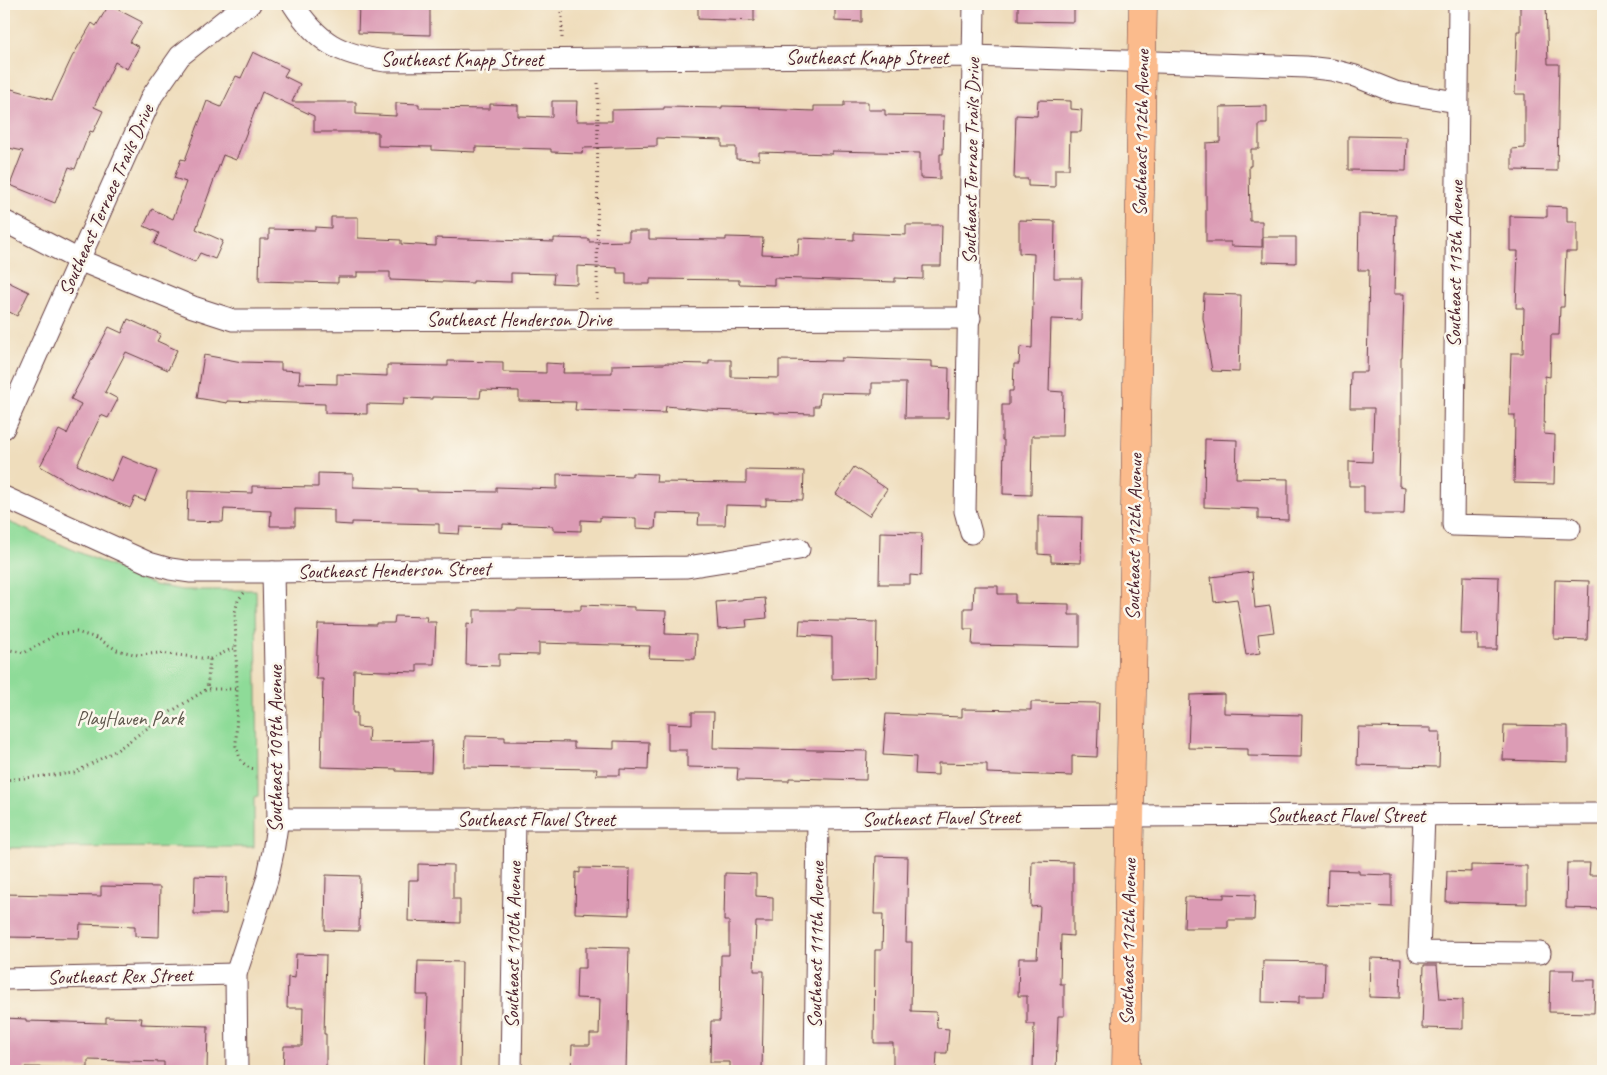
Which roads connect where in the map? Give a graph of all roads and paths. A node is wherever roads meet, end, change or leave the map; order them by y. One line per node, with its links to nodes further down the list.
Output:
1 (250, 4): 13 (street, Southeast Terrace Trails Drive)
2 (293, 4): 8 (street, Southeast Knapp Street)
3 (562, 4): 8 (path)
4 (974, 4): 7 (street, Southeast Terrace Trails Drive)
5 (1144, 4): 10 (main road, Southeast 112th Avenue)
6 (1459, 4): 11 (street, Southeast 113th Avenue)
7 (973, 56): 9 (street, Southeast Knapp Street); 10 (street, Southeast Knapp Street); 14 (street, Southeast Terrace Trails Drive)
8 (562, 59): 9 (street, Southeast Knapp Street)
9 (598, 59): 15 (path)
10 (1143, 62): 11 (street, Southeast Knapp Street); 31 (main road, Southeast 112th Avenue)
11 (1457, 102): 18 (street, Southeast 113th Avenue)
12 (4, 221): 13 (street, Southeast Henderson Drive)
13 (80, 260): 15 (street, Southeast Henderson Drive); 16 (street, Southeast Terrace Trails Drive)
14 (970, 318): 15 (street, Southeast Henderson Drive); 19 (street, Southeast Terrace Trails Drive)
15 (597, 319)
16 (4, 428)
17 (4, 497): 21 (street, Southeast Henderson Street)
18 (1570, 528)
19 (972, 533)
20 (799, 550): 21 (street, Southeast Henderson Street)
21 (273, 572): 23 (path); 27 (street, Southeast 109th Avenue)
22 (4, 645): 24 (path)
23 (236, 647): 24 (path); 26 (path)
24 (210, 660): 25 (path)
25 (207, 689): 26 (path); 28 (path)
26 (237, 689): 27 (path)
27 (277, 776): 34 (street, Southeast 109th Avenue)
28 (4, 780)
29 (1603, 814): 30 (street, Southeast Flavel Street)
30 (1424, 815): 31 (street, Southeast Flavel Street); 35 (street)
31 (1130, 816): 33 (street, Southeast Flavel Street); 41 (main road, Southeast 112th Avenue)
32 (515, 819): 33 (street, Southeast Flavel Street); 34 (street, Southeast Flavel Street); 39 (street, Southeast 110th Avenue)
33 (818, 819): 40 (street, Southeast 111th Avenue)
34 (278, 820): 36 (street, Southeast 109th Avenue)
35 (1540, 953)
36 (236, 974): 37 (street, Southeast Rex Street); 38 (street, Southeast 109th Avenue)
37 (4, 979)
38 (237, 1071)
39 (511, 1071)
40 (815, 1071)
41 (1126, 1071)

